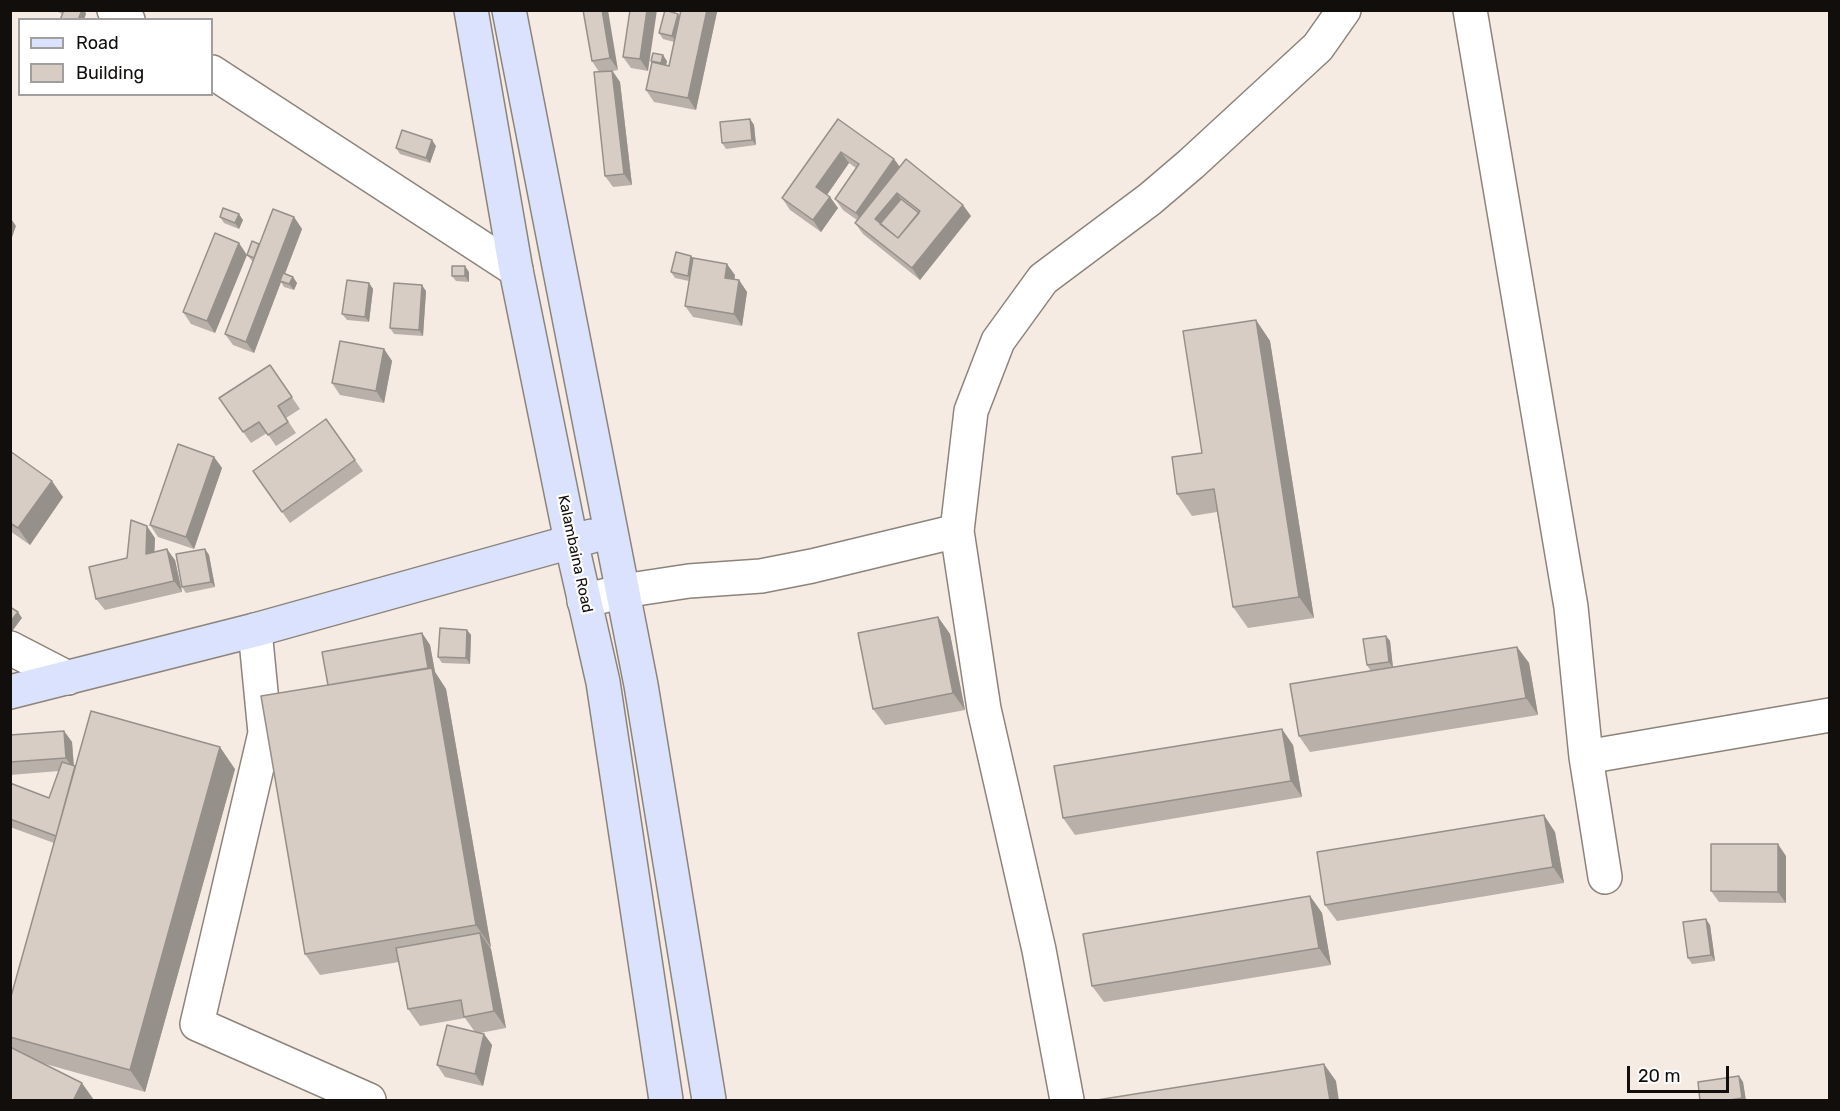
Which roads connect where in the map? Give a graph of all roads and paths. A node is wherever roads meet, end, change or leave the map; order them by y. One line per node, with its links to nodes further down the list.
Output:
1 (471, 10): 6 (main road, Kalambaina Road)
2 (509, 10): 7 (main road)
3 (1344, 10): 8 (street)
4 (1470, 10): 17 (street)
5 (213, 73): 6 (street)
6 (516, 270): 9 (main road, Kalambaina Road)
7 (611, 531): 9 (main road); 10 (main road)
8 (957, 531): 10 (street); 22 (street)
9 (571, 542): 11 (main road, Kalambaina Road); 12 (main road)
10 (623, 591): 11 (street); 21 (main road)
11 (584, 601): 20 (main road, Kalambaina Road)
12 (255, 630): 14 (main road); 19 (street)
13 (10, 648): 14 (street)
14 (68, 678): 15 (main road)
15 (10, 692)
16 (1830, 715): 17 (street)
17 (1586, 757): 18 (street)
18 (1605, 877)
19 (369, 1101)
20 (666, 1101)
21 (709, 1101)
22 (1067, 1101)

